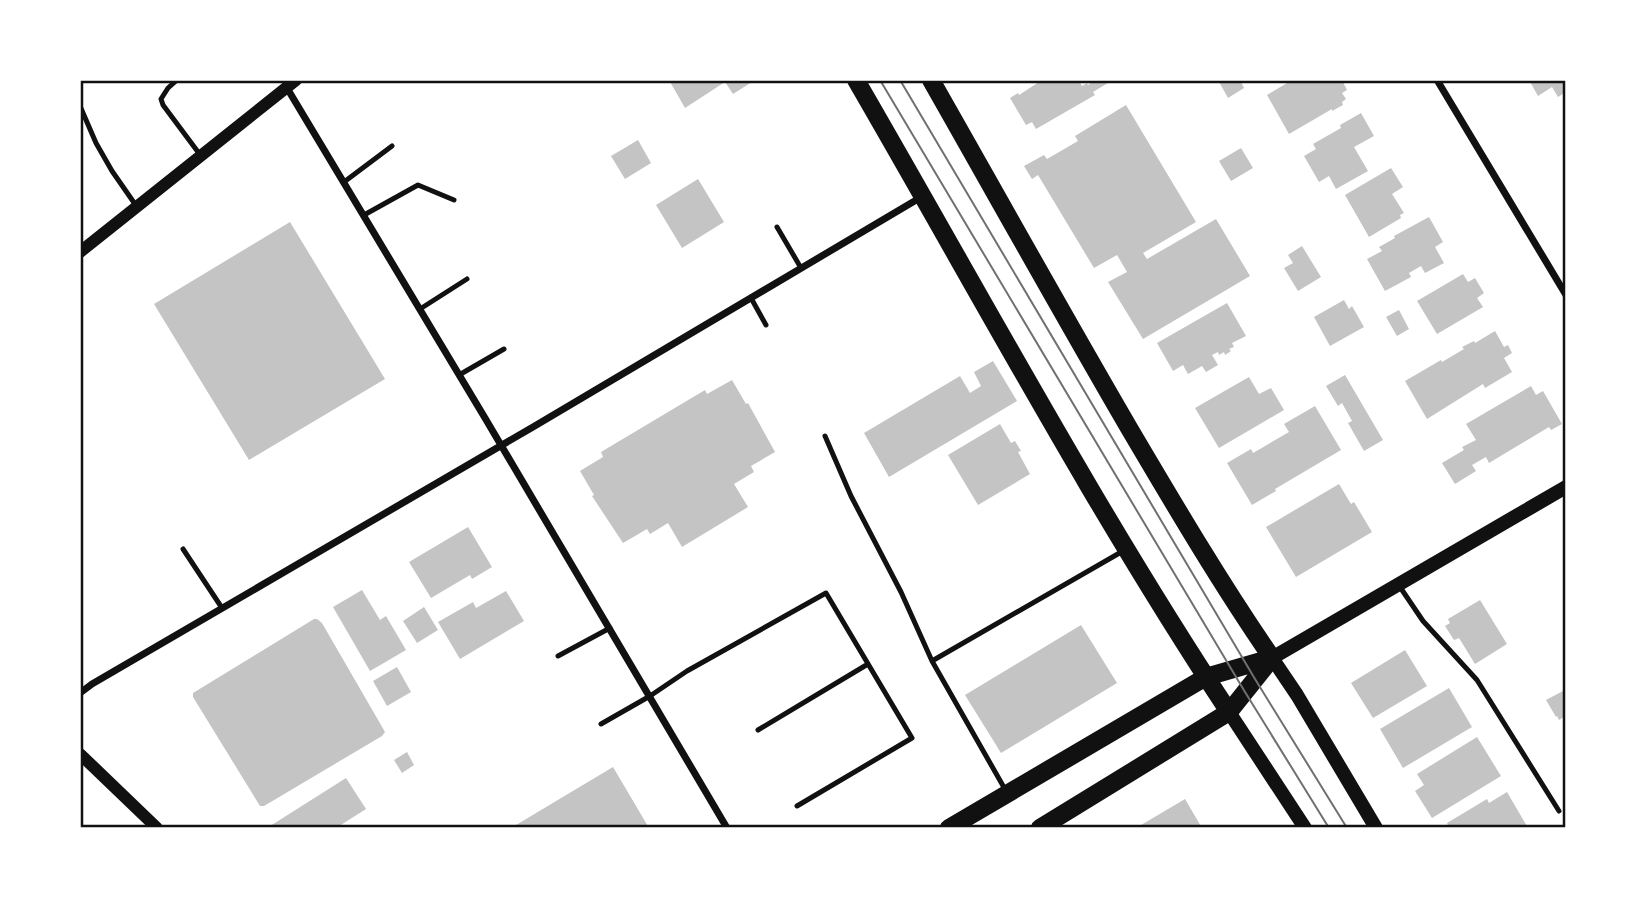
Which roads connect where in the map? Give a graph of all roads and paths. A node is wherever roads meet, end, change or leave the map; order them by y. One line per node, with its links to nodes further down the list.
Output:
1 (177, 80): 8 (lane)
2 (856, 80): 10 (main road)
3 (931, 80): 33 (main road)
4 (1437, 80): 18 (street)
5 (292, 84): 8 (street); 9 (street)
6 (80, 106): 12 (lane)
7 (392, 146): 9 (lane)
8 (202, 156): 12 (street)
9 (344, 183): 13 (street)
10 (923, 195): 16 (street); 28 (main road)
11 (454, 200): 13 (lane)
12 (138, 207): 15 (street)
13 (364, 215): 20 (street)
14 (777, 228): 16 (lane)
15 (80, 252)
16 (801, 268): 19 (street)
17 (467, 279): 20 (lane)
18 (1566, 295)
19 (751, 298): 21 (lane); 25 (street)
20 (420, 309): 23 (street)
21 (766, 325)
22 (504, 349): 23 (lane)
23 (459, 375): 25 (street)
24 (825, 436): 34 (lane)
25 (501, 446): 30 (street); 31 (street)
26 (1566, 487): 29 (main road)
27 (183, 549): 30 (lane)
28 (1126, 549): 34 (lane); 36 (main road)
29 (1398, 584): 33 (main road); 45 (lane)
30 (222, 608): 37 (street)
31 (610, 628): 32 (lane); 38 (street)
32 (558, 656)
33 (1272, 658): 36 (main road); 39 (main road); 51 (main road)
34 (932, 661): 43 (lane)
35 (868, 664): 38 (lane); 41 (lane); 44 (lane)
36 (1206, 677): 39 (main road); 43 (main road)
37 (80, 693)
38 (650, 696): 40 (lane); 47 (street)
39 (1229, 712): 49 (main road); 50 (main road)
40 (601, 724)
41 (758, 730)
42 (80, 754): 46 (street)
43 (1008, 793): 48 (main road)
44 (797, 806)
45 (1559, 811)
46 (157, 828)
47 (727, 828)
48 (949, 828)
49 (1040, 828)
50 (1305, 828)
51 (1376, 828)

